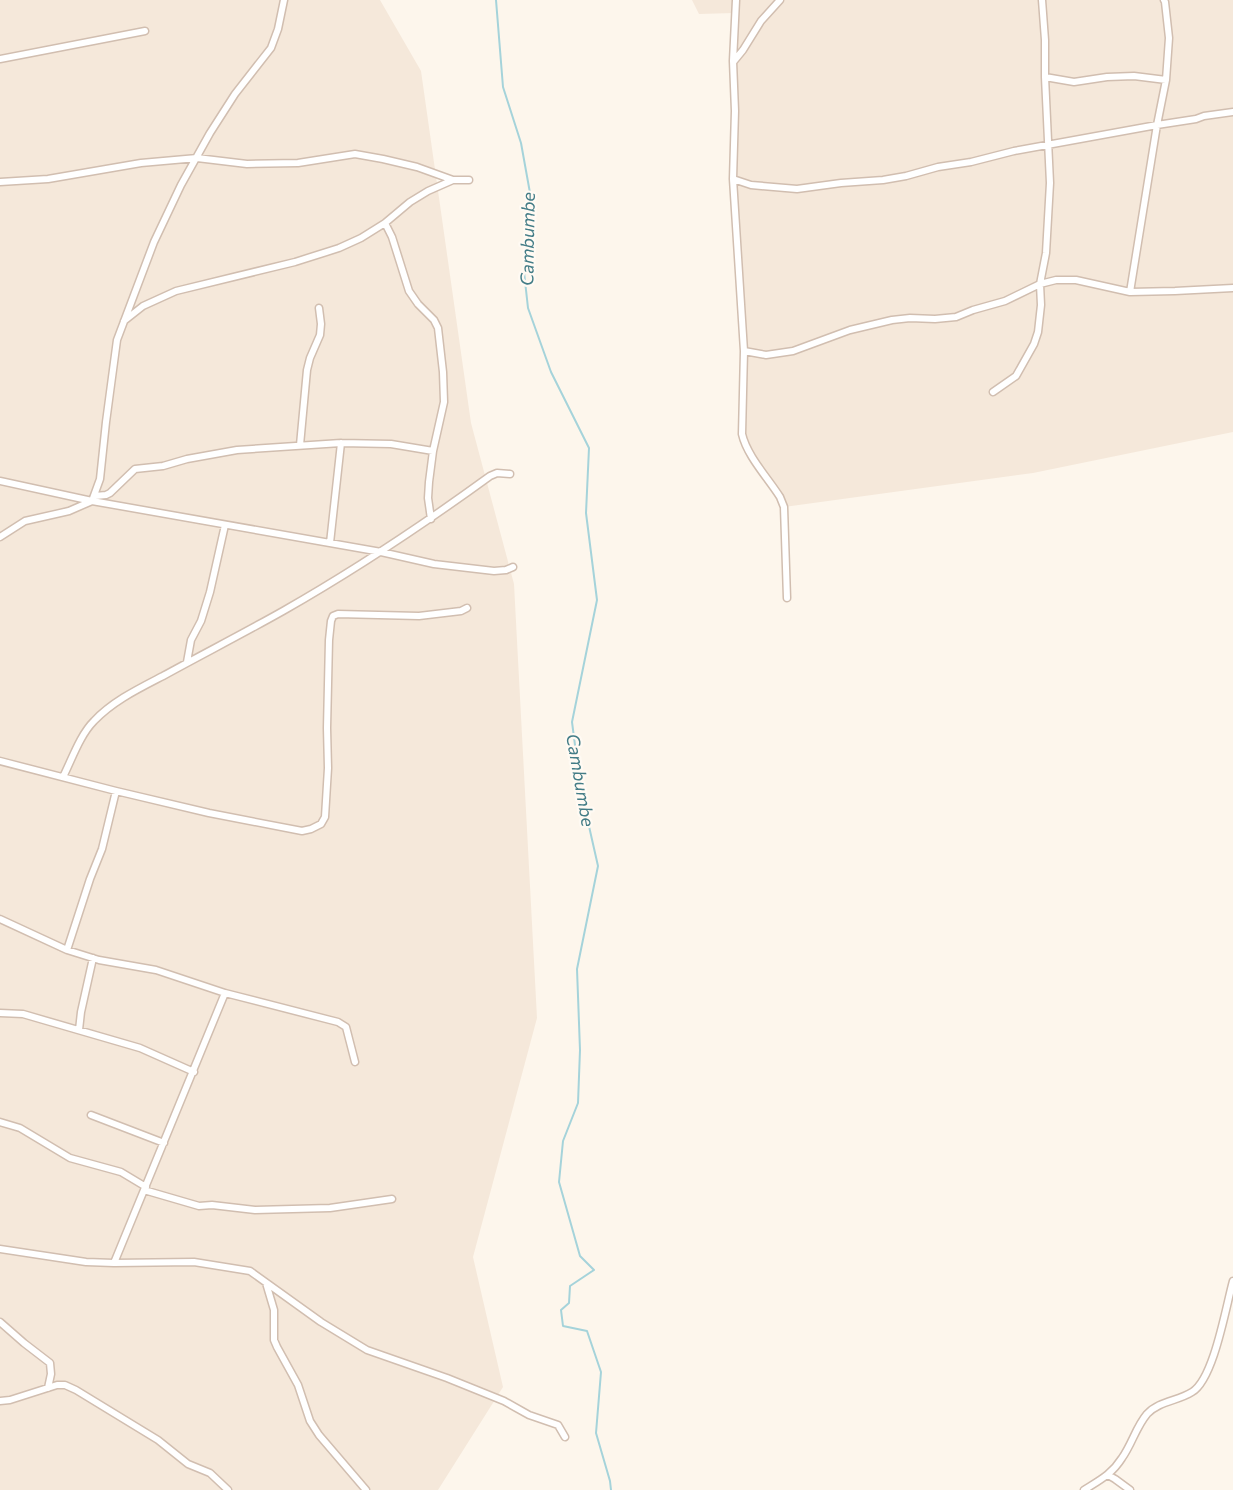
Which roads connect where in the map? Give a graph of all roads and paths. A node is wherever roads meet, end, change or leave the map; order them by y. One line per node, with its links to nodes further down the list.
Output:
1 (284, 0): 14 (street)
2 (736, 0): 8 (street)
3 (780, 0): 8 (street)
4 (1042, 0): 9 (street)
5 (1164, 0): 10 (street)
6 (145, 31): 7 (street)
7 (0, 59)
8 (733, 61): 15 (street)
9 (1045, 77): 10 (street); 13 (street)
10 (1166, 80): 12 (street)
11 (1233, 112): 12 (street)
12 (1157, 124): 13 (street); 22 (street)
13 (1050, 145): 15 (street); 20 (street)
14 (197, 159): 16 (street); 18 (street); 24 (street)
15 (733, 179): 25 (street)
16 (453, 180): 17 (street); 19 (street)
17 (469, 180)
18 (0, 182)
19 (385, 223): 24 (street); 29 (street)
20 (1040, 284): 22 (street); 25 (street); 26 (street)
21 (1233, 288): 22 (street)
22 (1130, 292)
23 (319, 308): 28 (street)
24 (123, 322): 32 (street)
25 (744, 351): 39 (street)
26 (993, 392)
27 (341, 443): 28 (street); 29 (street); 36 (street)
28 (300, 445): 32 (street)
29 (433, 452): 33 (street)
30 (510, 474): 33 (street)
31 (0, 481): 32 (street)
32 (93, 499): 34 (street); 35 (street)
33 (431, 519): 37 (street)
34 (225, 525): 36 (street); 41 (street)
35 (0, 537)
36 (330, 543): 37 (street)
37 (381, 552): 38 (street); 41 (street)
38 (513, 567)
39 (787, 598)
40 (467, 608): 44 (street)
41 (187, 662): 43 (street)
42 (0, 761): 43 (street)
43 (63, 777): 44 (street)
44 (116, 791): 46 (street)
45 (0, 920): 46 (street)
46 (67, 950): 47 (street)
47 (93, 958): 48 (street); 50 (street)
48 (225, 993): 51 (street); 52 (street)
49 (0, 1013): 50 (street)
50 (79, 1030): 52 (street)
51 (355, 1062)
52 (194, 1072): 55 (street)
53 (91, 1115): 55 (street)
54 (0, 1122): 56 (street)
55 (164, 1143): 56 (street)
56 (145, 1189): 57 (street); 59 (street)
57 (392, 1199)
58 (0, 1249): 59 (street)
59 (114, 1263): 61 (street)
60 (1233, 1281): 66 (street)
61 (266, 1283): 65 (street); 68 (street)
62 (0, 1322): 63 (street)
63 (48, 1388): 64 (street); 67 (street)
64 (0, 1401)
65 (565, 1437)
66 (1108, 1475): 69 (street); 70 (street)
67 (228, 1490)
68 (366, 1490)
69 (1084, 1490)
70 (1130, 1490)

